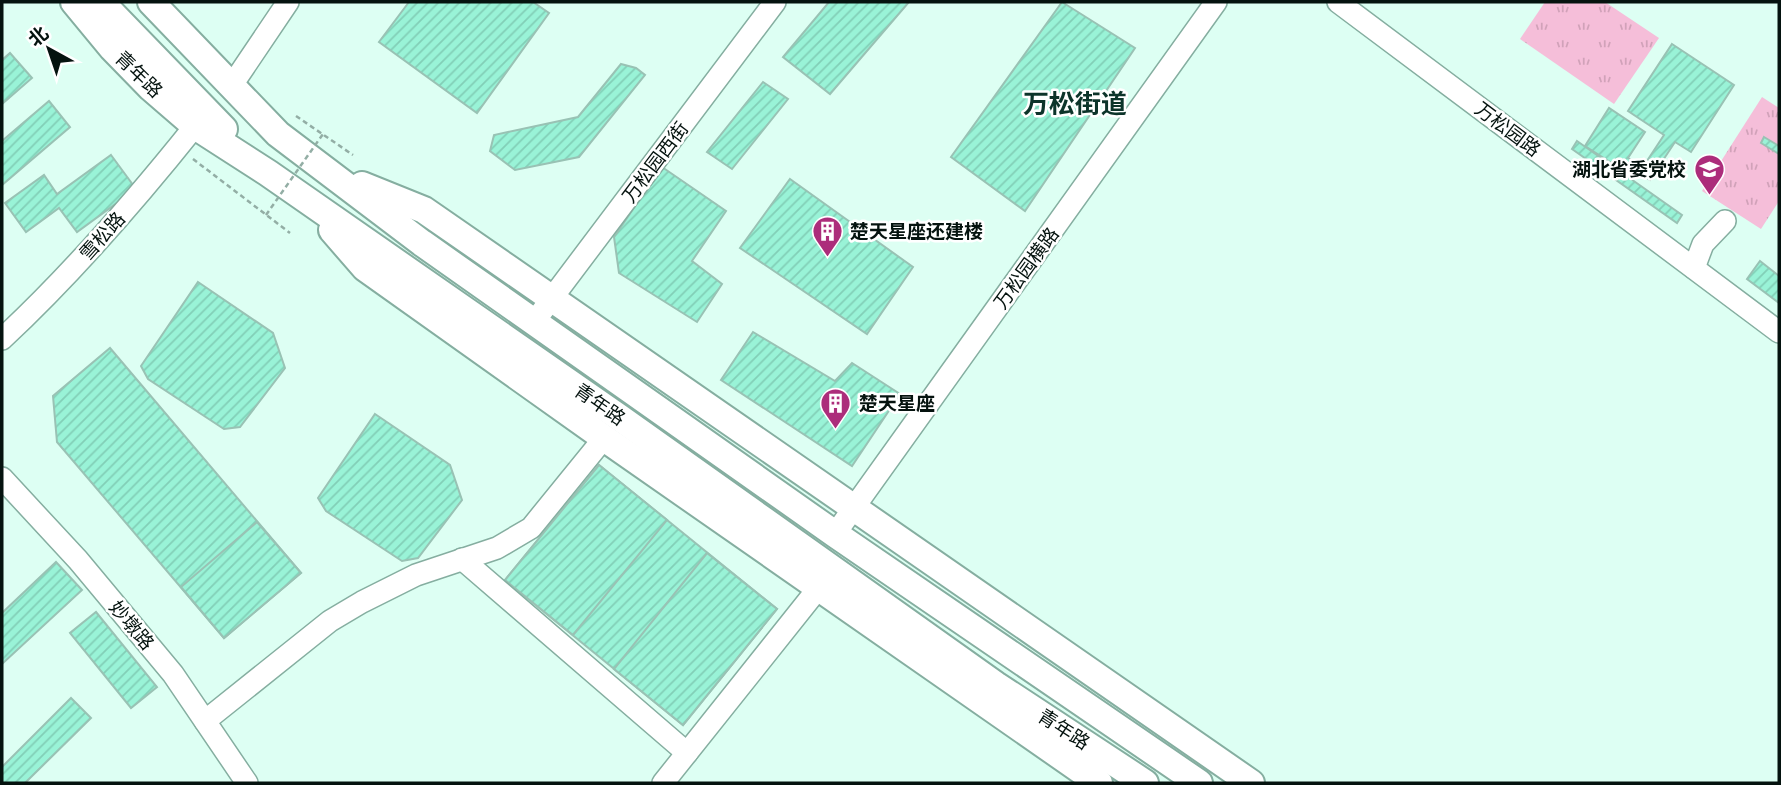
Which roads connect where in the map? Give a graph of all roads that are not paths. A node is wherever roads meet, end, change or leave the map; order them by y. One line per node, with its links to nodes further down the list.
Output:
1 (74, 2): 11 (main road, 青年路)
2 (101, 2): 13 (main road)
3 (125, 2): 10 (main road)
4 (151, 2): 9 (main road, 青年路)
5 (288, 2): 9 (street)
6 (775, 2): 17 (street, 万松园西街)
7 (1216, 2): 26 (street, 万松园横路)
8 (1338, 2): 16 (street, 万松园路)
9 (232, 85): 10 (main road, 青年路)
10 (287, 125): 12 (main road, 青年路)
11 (195, 126): 13 (main road, 青年路); 20 (street, 雪松路)
12 (327, 171): 17 (main road); 18 (main road, 青年路)
13 (268, 173): 14 (main road, 青年路)
14 (303, 197): 22 (main road, 青年路); 23 (main road)
15 (1725, 221): 16 (street)
16 (1694, 268): 19 (street, 万松园路)
17 (551, 300): 18 (street, 万松园西街); 24 (main road)
18 (534, 322): 21 (main road, 青年路)
19 (1779, 332)
20 (2, 340)
21 (611, 377): 24 (main road); 28 (main road, 青年路)
22 (595, 400): 27 (main road); 30 (main road, 青年路)
23 (604, 438): 27 (main road); 29 (street)
24 (770, 452): 26 (main road)
25 (2, 478): 31 (street, 妙墩路)
26 (853, 509): 28 (street, 万松园横路); 38 (main road)
27 (720, 519): 30 (main road)
28 (835, 534): 37 (main road, 青年路)
29 (462, 559): 31 (street); 32 (street)
30 (826, 578): 32 (street); 35 (main road); 36 (main road, 青年路)
31 (205, 721): 33 (street, 妙墩路)
32 (687, 753): 34 (street)
33 (247, 783)
34 (663, 783)
35 (1099, 783)
36 (1144, 783)
37 (1199, 783)
38 (1251, 783)

